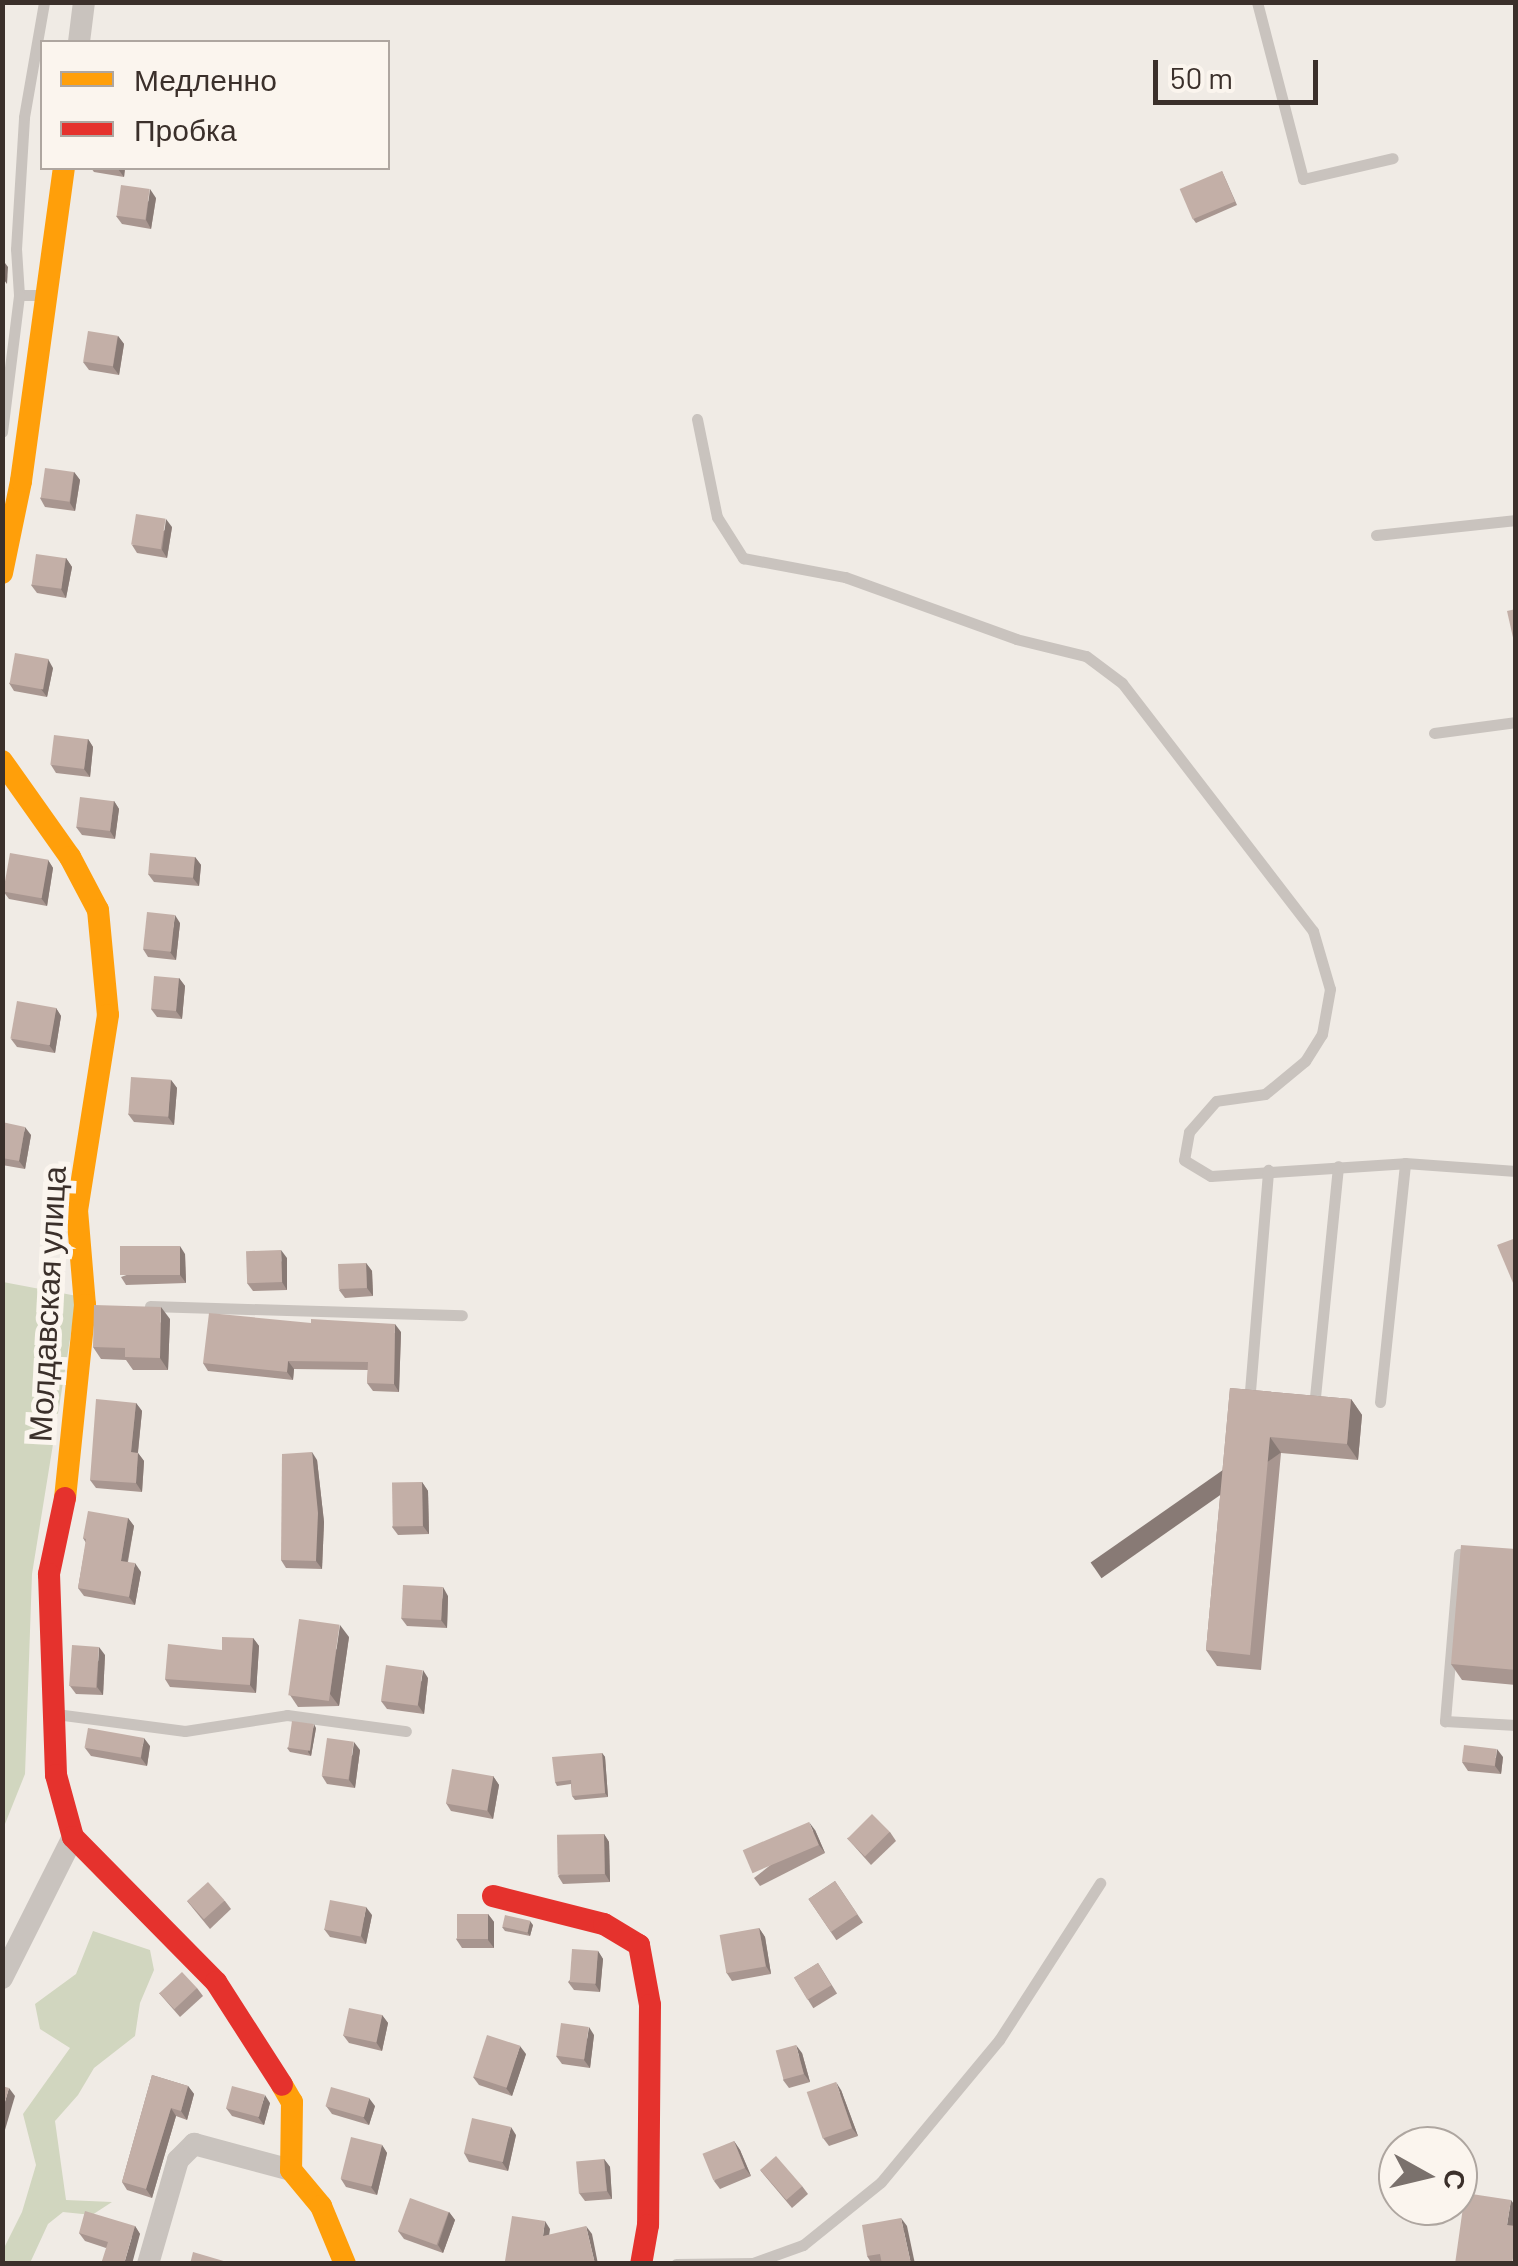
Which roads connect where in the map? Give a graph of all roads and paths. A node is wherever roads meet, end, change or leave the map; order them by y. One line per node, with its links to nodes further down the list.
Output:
1 (44, 2): 7 (lane)
2 (84, 2): 4 (street)
3 (1257, 2): 5 (lane)
4 (79, 40)
5 (1393, 158)
6 (64, 170): 8 (street)
7 (19, 295): 8 (lane); 10 (lane)
8 (49, 295): 13 (street)
9 (697, 420): 19 (lane)
10 (2, 432)
11 (1516, 520): 12 (lane)
12 (1376, 535)
13 (2, 573)
14 (1516, 722): 15 (lane)
15 (1434, 733)
16 (2, 761): 27 (street, Молдавская улица)
17 (1405, 1163): 18 (lane); 20 (lane); 25 (lane)
18 (1338, 1166): 19 (lane); 24 (lane)
19 (1268, 1170): 23 (lane)
20 (1516, 1171)
21 (145, 1306): 22 (lane)
22 (462, 1314)
23 (1250, 1391)
24 (1315, 1396)
25 (1380, 1402)
26 (1459, 1554): 28 (lane)
27 (51, 1713): 29 (lane); 30 (street, Молдавская улица)
28 (1516, 1725)
29 (406, 1731)
30 (72, 1837): 33 (street); 34 (street)
31 (1100, 1883): 38 (lane)
32 (493, 1896): 37 (street)
33 (4, 1972)
34 (291, 2170): 35 (street); 36 (street)
35 (148, 2264)
36 (344, 2264)
37 (641, 2264)
38 (676, 2264)

